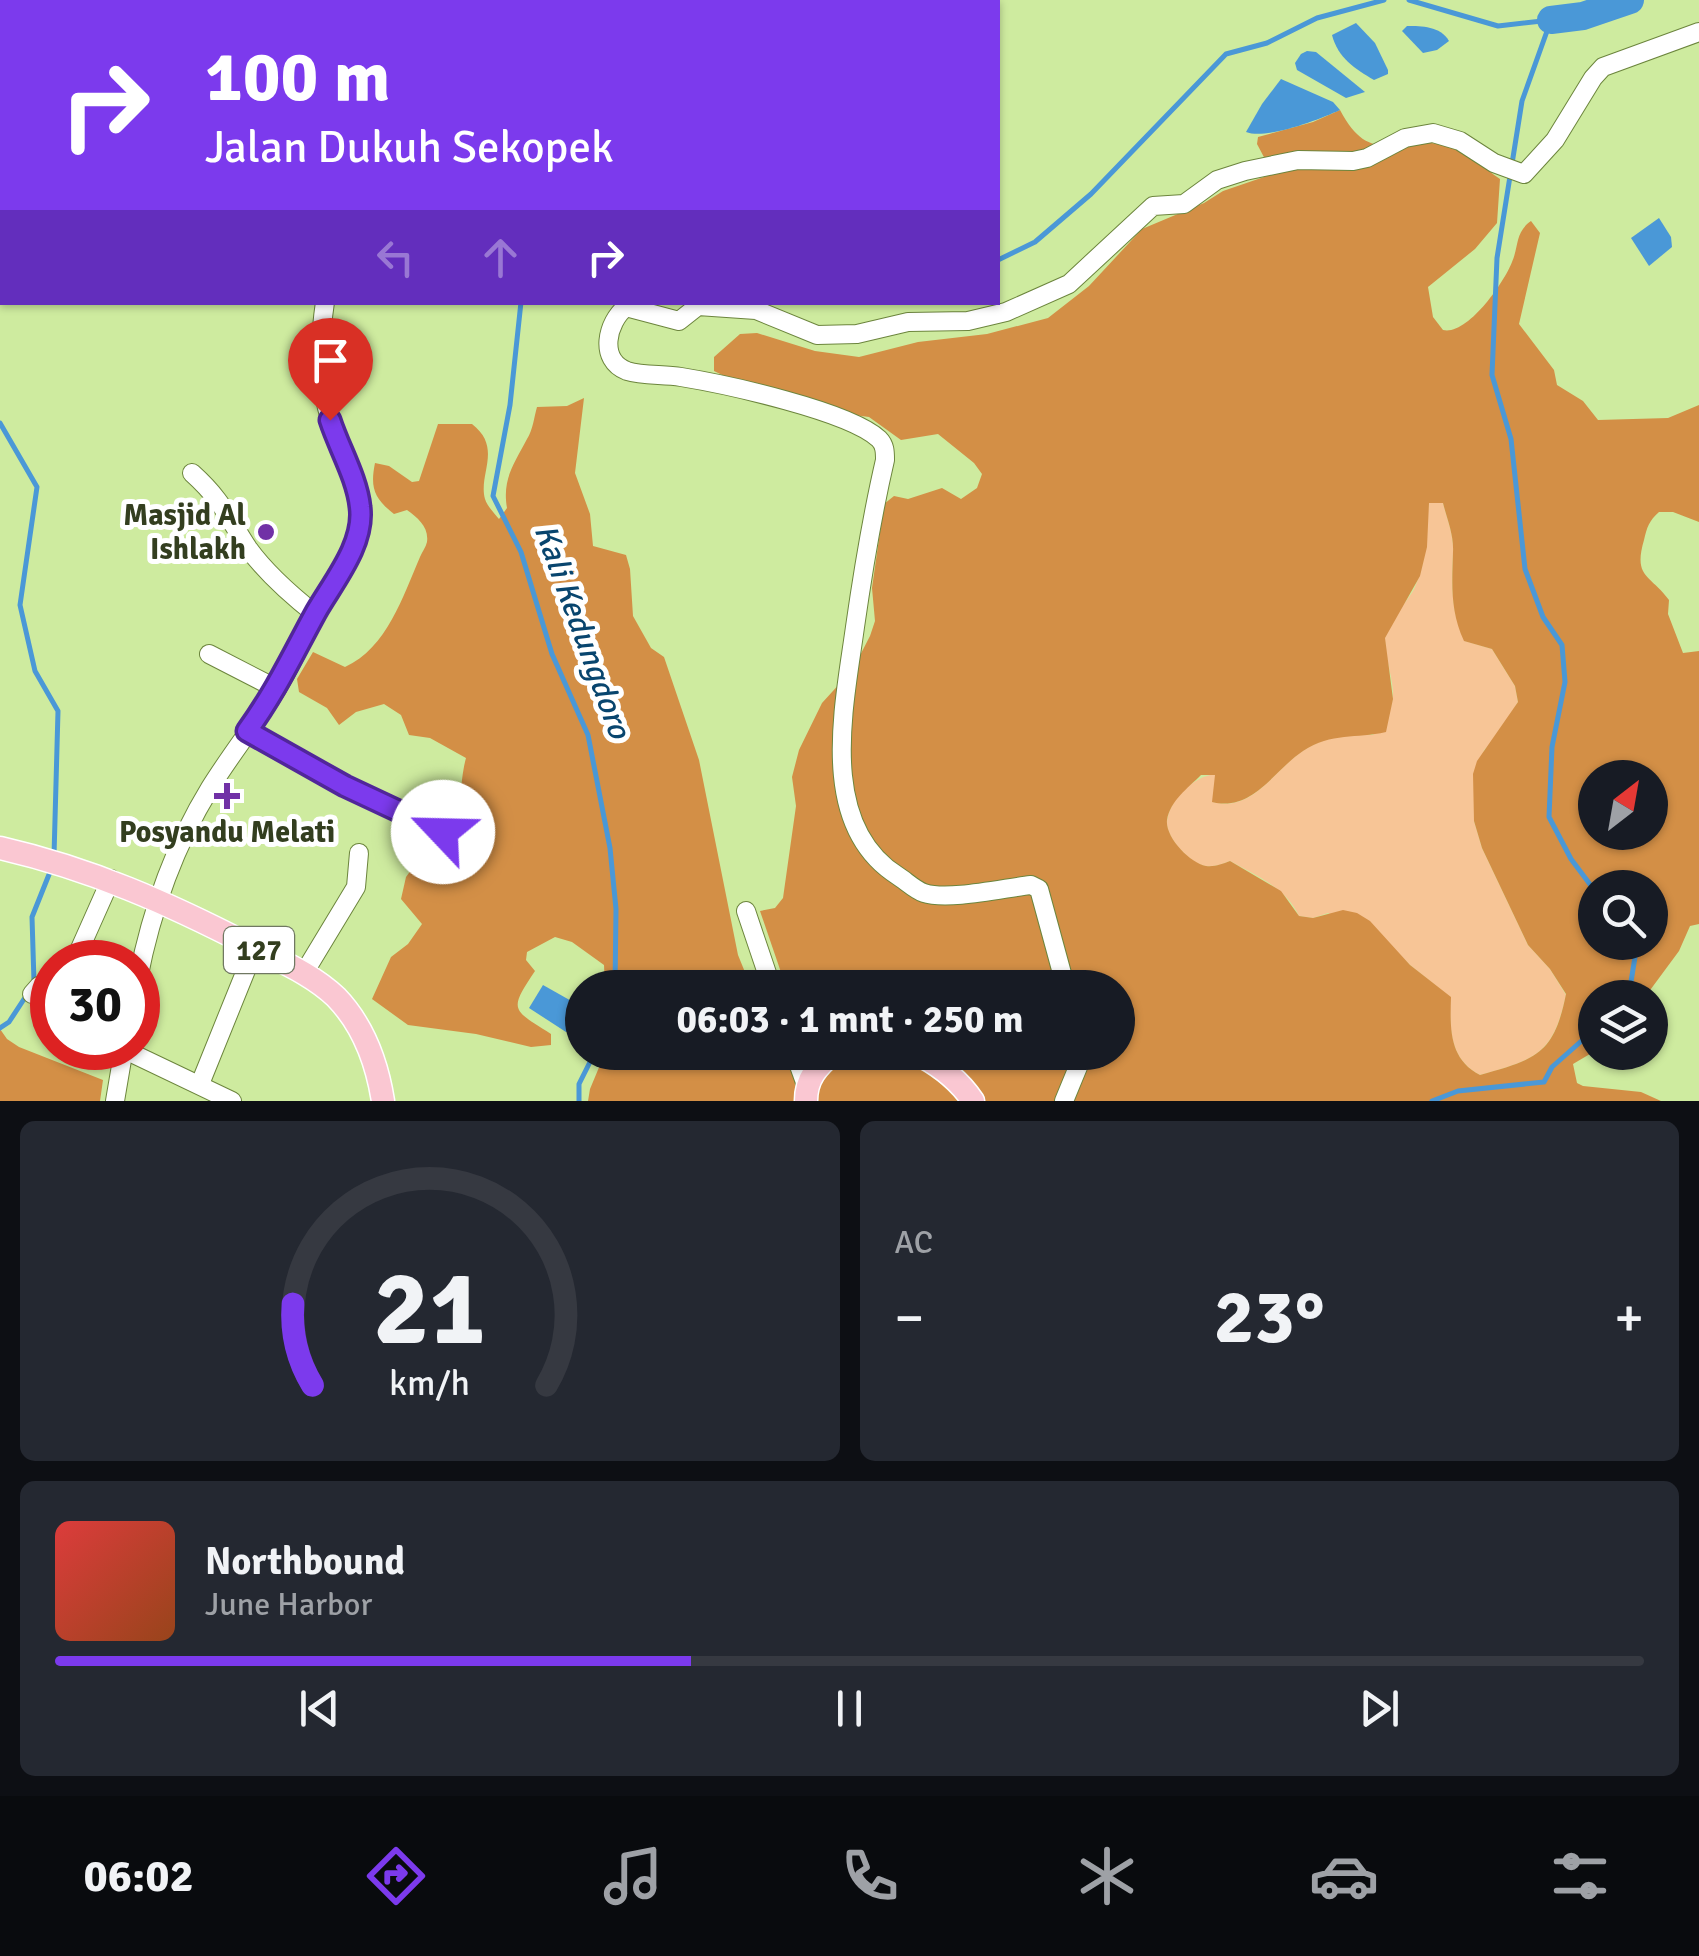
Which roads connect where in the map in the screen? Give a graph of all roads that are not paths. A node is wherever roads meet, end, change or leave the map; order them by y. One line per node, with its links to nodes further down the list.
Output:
1 (1699, 32): 18 (street)
2 (325, 305): 4 (street)
3 (192, 473): 4 (street)
4 (315, 614): 6 (street)
5 (209, 654): 6 (street)
6 (277, 689): 7 (street)
7 (247, 731): 8 (street); 12 (street)
8 (443, 832)
9 (0, 848): 11 (main road, 127)
10 (358, 853): 19 (street)
11 (111, 879): 12 (main road, 127); 14 (street)
12 (158, 900): 15 (street); 16 (main road, 127)
13 (746, 911): 17 (street)
14 (84, 940)
15 (148, 940)
16 (256, 948): 19 (main road, 127); 25 (street)
17 (766, 970)
18 (1061, 970)
19 (304, 973): 29 (main road, 127)
20 (160, 1065): 25 (street)
21 (120, 1070): 27 (street)
22 (816, 1070): 26 (main road)
23 (942, 1070): 30 (main road)
24 (1077, 1070): 31 (street)
25 (200, 1084): 28 (street)
26 (806, 1093)
27 (115, 1101)
28 (232, 1101)
29 (383, 1101)
30 (973, 1101)
31 (1064, 1101)

